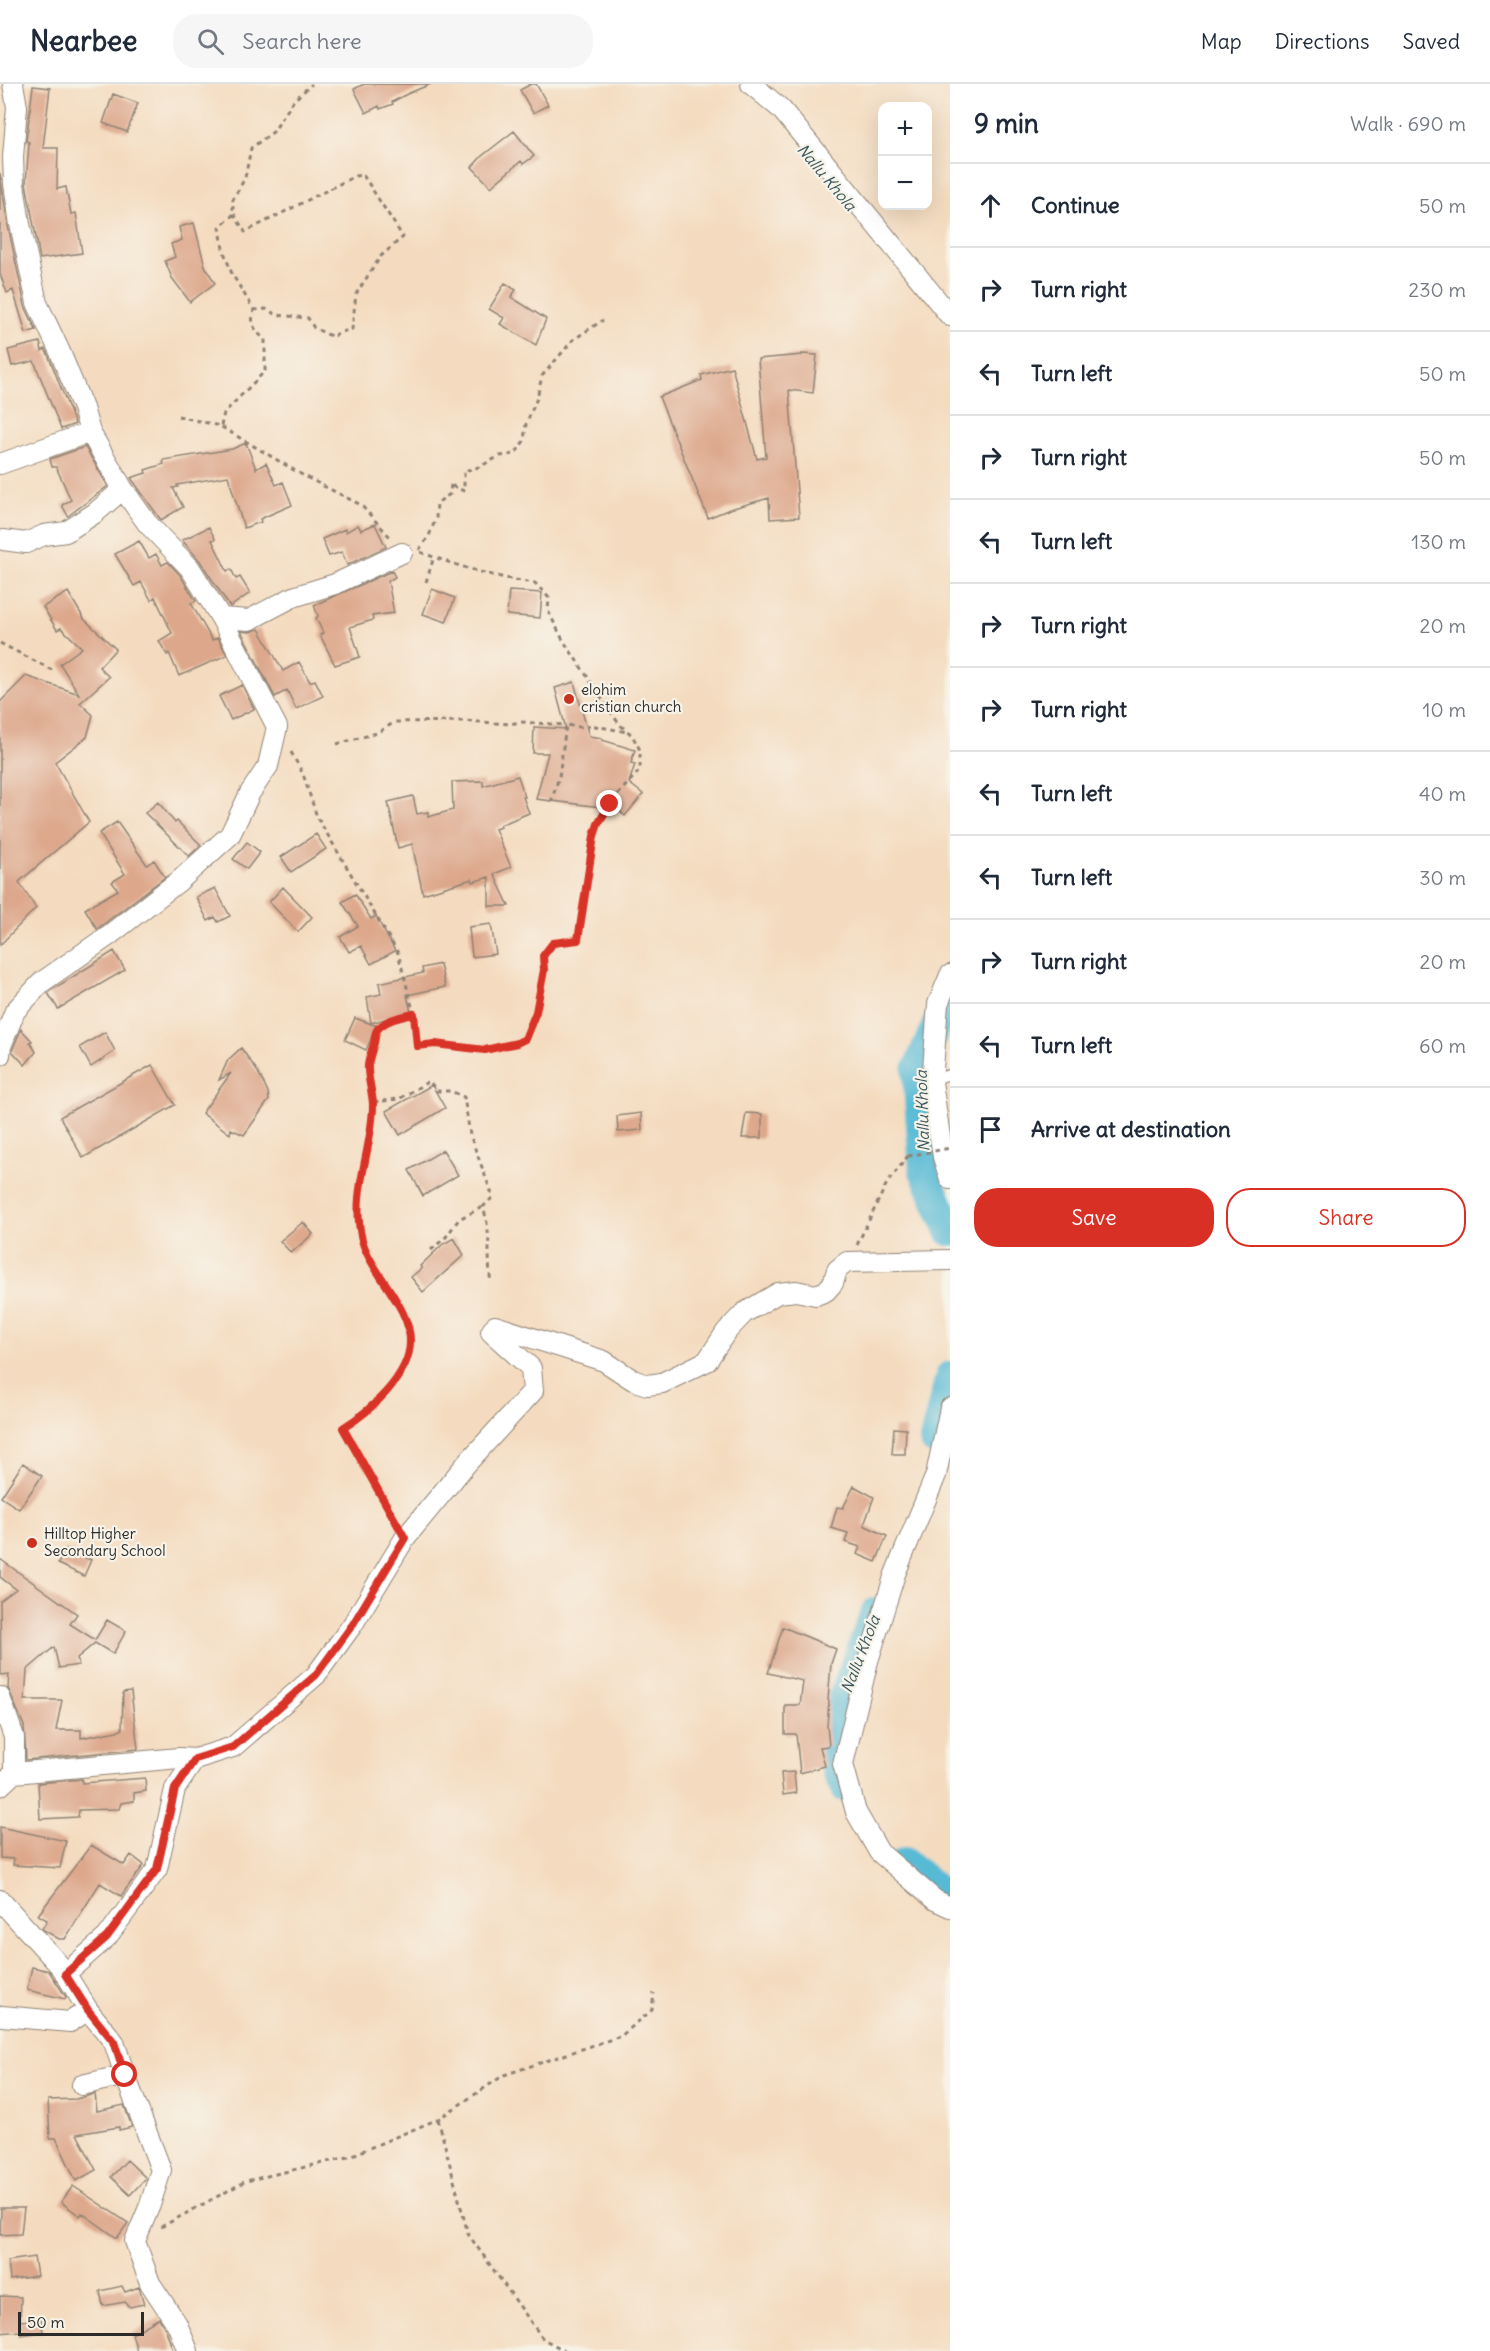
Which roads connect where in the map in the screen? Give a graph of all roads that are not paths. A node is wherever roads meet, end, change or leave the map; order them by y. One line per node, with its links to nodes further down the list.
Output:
1 (13, 84): 4 (street)
2 (751, 84): 3 (street)
3 (950, 316)
4 (90, 432): 5 (street); 6 (street)
5 (0, 464)
6 (123, 489): 7 (street); 9 (street)
7 (3, 540)
8 (410, 552): 9 (street)
9 (221, 618): 11 (street)
10 (950, 975): 13 (street)
11 (0, 1055)
12 (950, 1074): 13 (lane)
13 (932, 1082): 14 (street)
14 (950, 1179)
15 (950, 1260): 18 (street)
16 (950, 1408): 21 (street)
17 (0, 1697): 19 (street)
18 (195, 1759): 19 (street); 22 (street)
19 (7, 1780)
20 (0, 1900): 22 (street)
21 (950, 1907)
22 (65, 1974): 23 (street)
23 (88, 2010): 24 (street); 25 (street)
24 (2, 2016)
25 (125, 2075): 26 (street); 27 (street)
26 (82, 2085)
27 (188, 2351)

